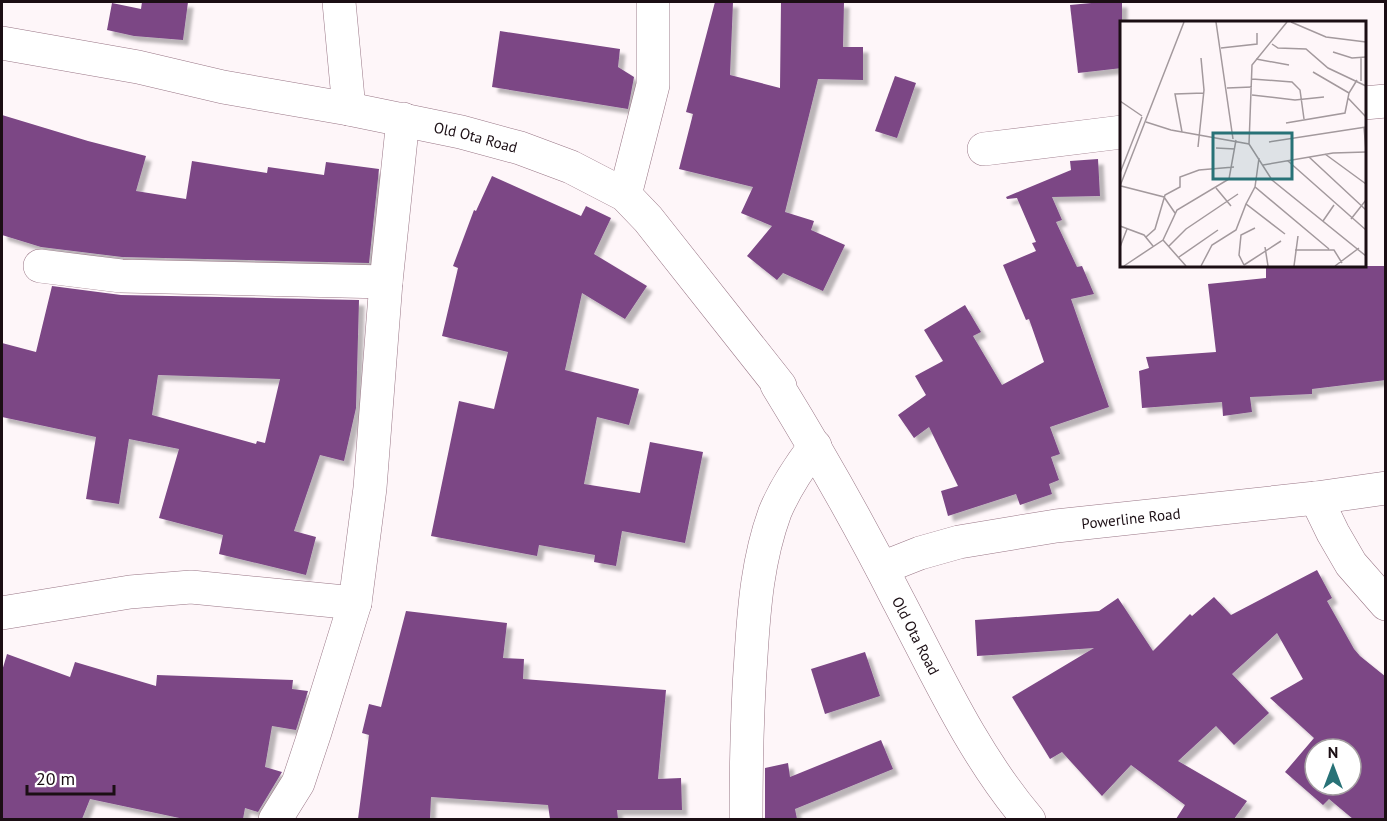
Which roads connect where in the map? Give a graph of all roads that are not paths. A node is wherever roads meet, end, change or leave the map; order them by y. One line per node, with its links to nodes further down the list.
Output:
1 (339, 2): 6 (street)
2 (653, 2): 10 (street)
3 (2, 43): 6 (street, Old Ota Road)
4 (1386, 101): 5 (street)
5 (1366, 103)
6 (349, 109): 7 (street, Old Ota Road)
7 (403, 119): 10 (street, Old Ota Road); 12 (street)
8 (1120, 132): 9 (street)
9 (984, 149)
10 (625, 195): 13 (street, Old Ota Road)
11 (40, 266): 12 (street)
12 (386, 282): 17 (street)
13 (810, 438): 16 (street, Old Ota Road); 21 (street)
14 (1386, 488): 15 (street, Powerline Road)
15 (1316, 498): 16 (street, Powerline Road); 18 (street)
16 (882, 568): 22 (street, Old Ota Road)
17 (355, 603): 19 (street); 20 (street)
18 (1386, 604)
19 (2, 613)
20 (275, 819)
21 (746, 819)
22 (1029, 819)

